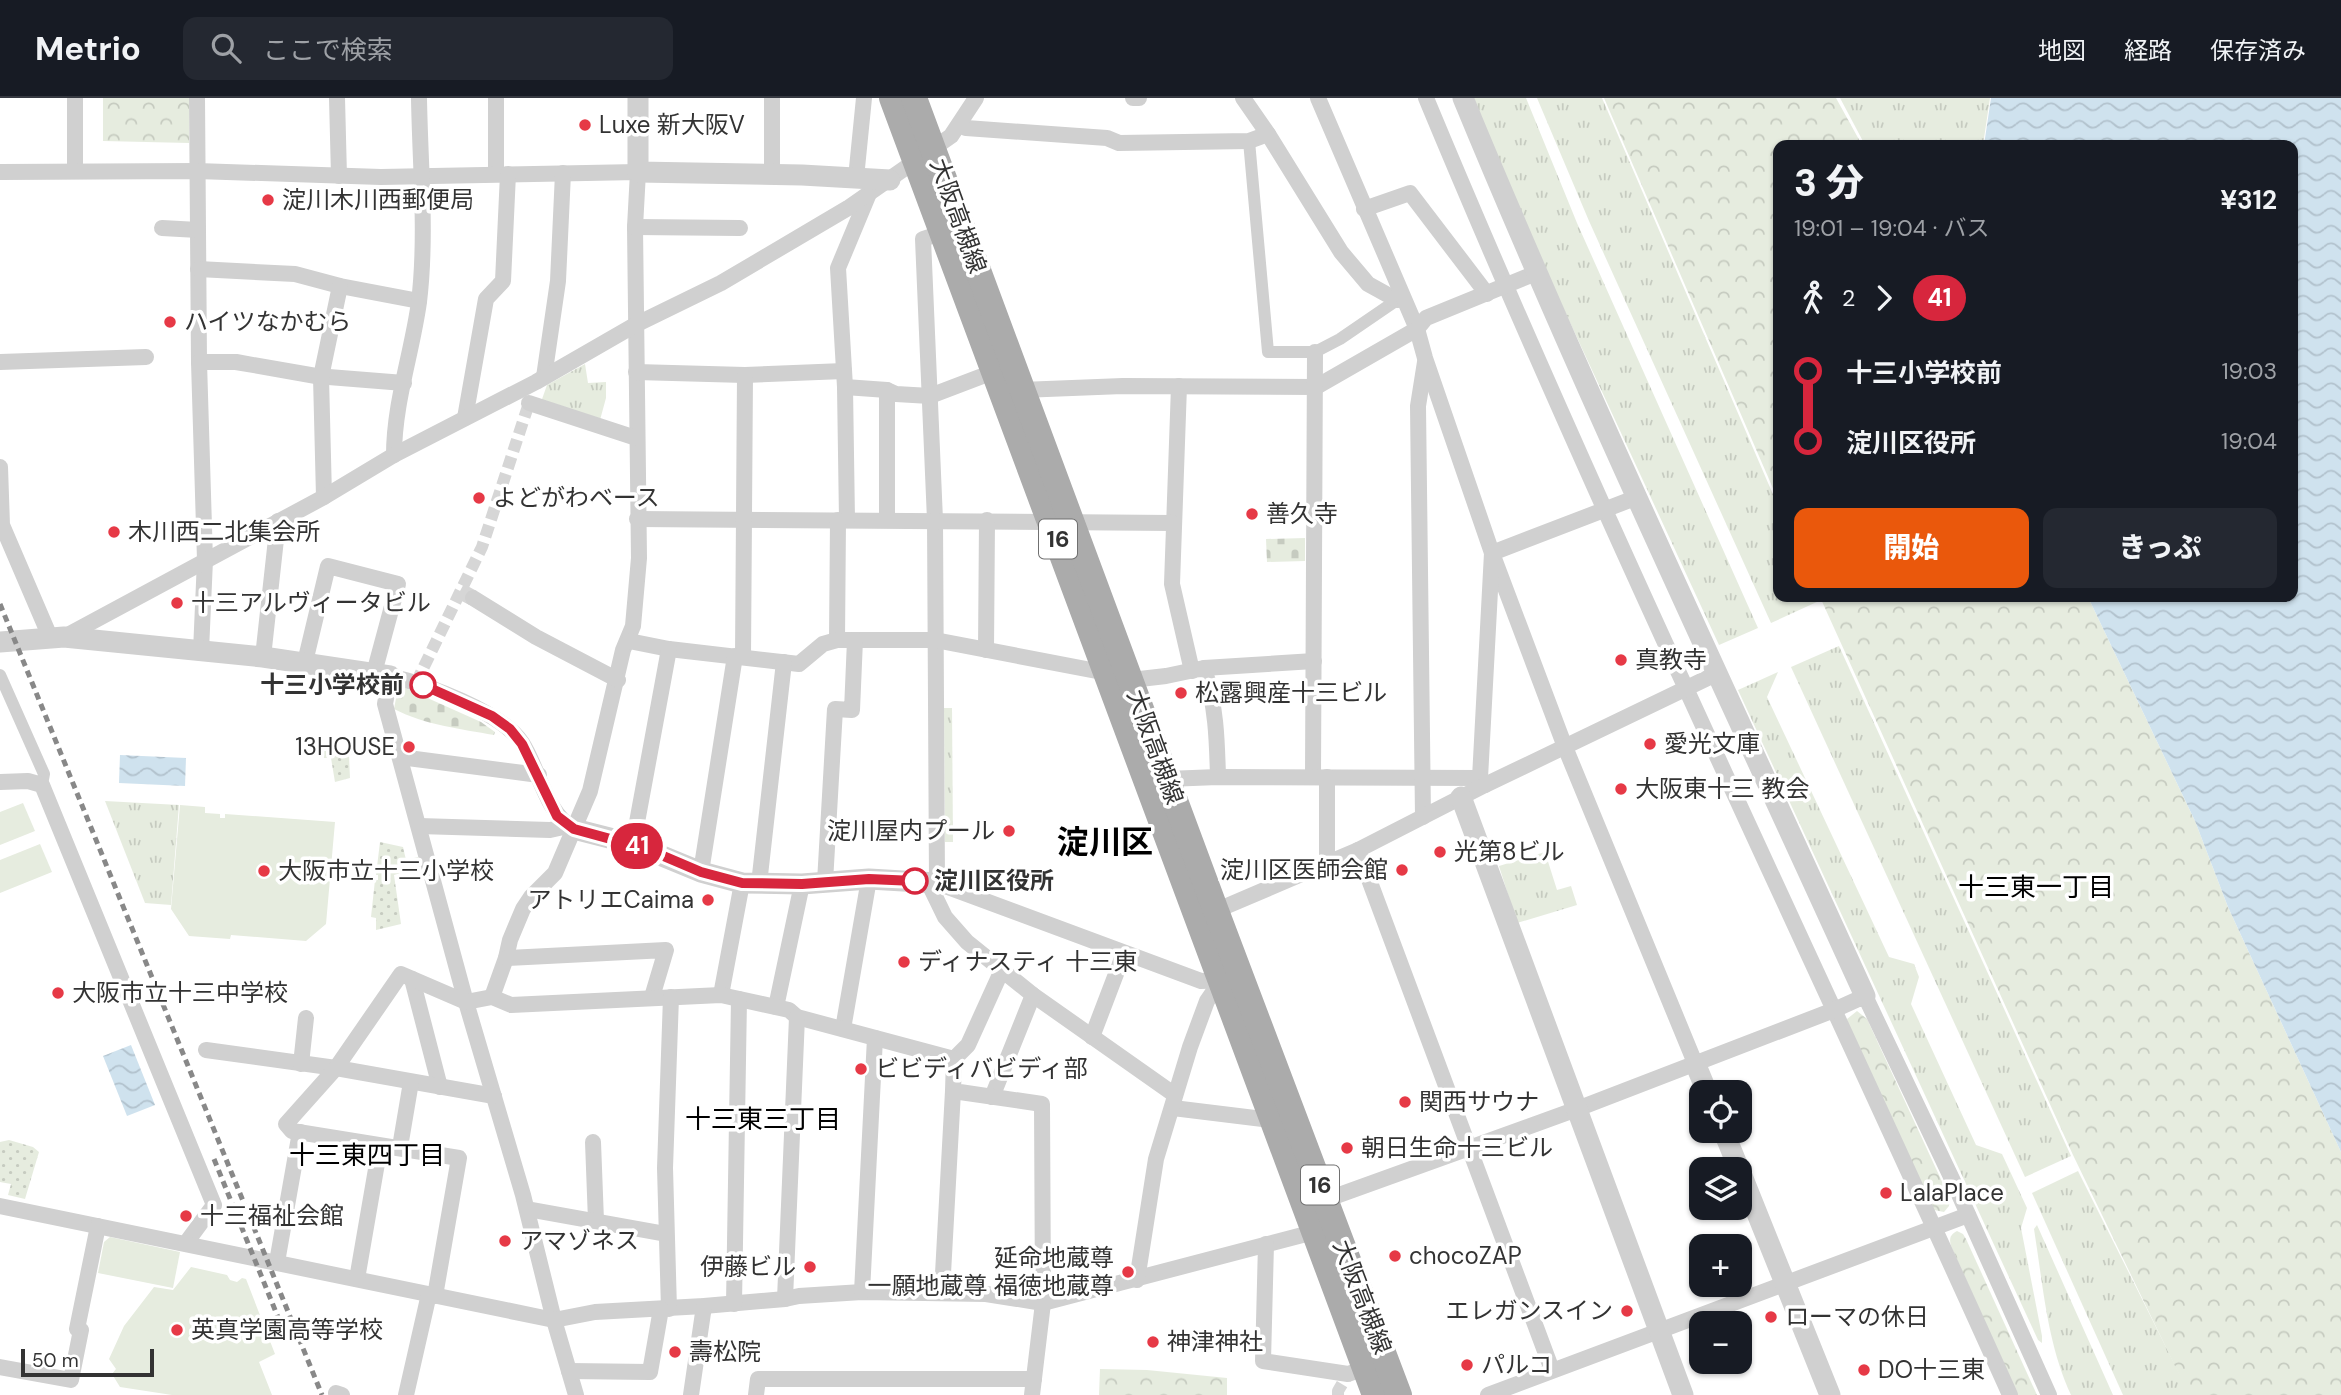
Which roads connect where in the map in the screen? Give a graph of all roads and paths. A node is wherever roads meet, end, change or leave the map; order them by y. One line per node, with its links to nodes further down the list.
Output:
1 (75, 98): 22 (street)
2 (197, 98): 23 (street)
3 (337, 98): 30 (street)
4 (419, 98): 29 (street)
5 (496, 98): 27 (street)
6 (638, 98): 25 (street)
7 (772, 98): 28 (street)
8 (864, 98): 32 (street)
9 (892, 98): 21 (main road, 大阪高槻線 / 16)
10 (914, 98): 21 (main road, 大阪高槻線 / 16)
11 (976, 98): 18 (street)
12 (1133, 98): 13 (street)
13 (1139, 98)
14 (1242, 98): 19 (street)
15 (1318, 98): 33 (street)
16 (1426, 98): 42 (street)
17 (1462, 98): 40 (street)
18 (960, 125): 20 (street); 21 (street)
19 (1268, 134): 20 (street); 44 (street)
20 (1249, 141): 48 (street)
21 (924, 155): 31 (street); 38 (main road, 大阪高槻線 / 16); 63 (main road, 大阪高槻線 / 16)
22 (75, 171): 23 (street); 24 (street)
23 (197, 171): 30 (street); 37 (street)
24 (0, 172)
25 (638, 172): 26 (street); 28 (street); 34 (street)
26 (563, 173): 27 (street); 61 (street)
27 (502, 174): 29 (street); 65 (street)
28 (772, 174): 32 (street)
29 (421, 175): 30 (street); 45 (street)
30 (338, 176)
31 (890, 180): 32 (street)
32 (862, 186): 46 (street); 57 (street)
33 (1364, 209): 43 (street); 44 (street)
34 (635, 227): 36 (street); 46 (street)
35 (162, 228): 37 (street)
36 (740, 228)
37 (198, 230): 39 (street)
38 (941, 233): 54 (main road, 大阪高槻線 / 16); 64 (street)
39 (198, 269): 41 (street); 52 (street)
40 (1536, 273): 42 (street); 70 (street)
41 (340, 286): 45 (street); 56 (street)
42 (1504, 286): 43 (street); 71 (street)
43 (1486, 294): 47 (street)
44 (1400, 299): 47 (street); 48 (street)
45 (419, 301): 58 (street)
46 (635, 325): 53 (street); 61 (street)
47 (1417, 329): 50 (street); 60 (street)
48 (1315, 352): 60 (street)
49 (146, 357): 51 (street)
50 (1425, 358): 81 (street); 108 (street)
51 (0, 362)
52 (199, 362): 56 (street); 82 (street)
53 (636, 372): 55 (street); 66 (street)
54 (993, 372): 64 (street); 78 (main road, 大阪高槻線 / 16)
55 (746, 375): 57 (street); 73 (street)
56 (321, 377): 58 (street); 69 (street)
57 (844, 379): 62 (street); 74 (street)
58 (404, 383): 67 (street)
59 (1179, 386): 60 (street); 63 (street); 80 (street)
60 (1316, 387): 95 (street)
61 (535, 390): 65 (street); 66 (street)
62 (887, 390): 64 (street); 75 (street)
63 (1021, 390): 78 (main road, 大阪高槻線 / 16)
64 (930, 396): 76 (street)
65 (465, 418): 67 (street)
66 (636, 438): 72 (street)
67 (394, 455): 69 (street)
68 (0, 467): 84 (street)
69 (324, 497): 79 (street)
70 (1635, 498): 71 (street); 99 (street)
71 (1606, 511): 81 (street); 104 (street)
72 (637, 519): 73 (street); 88 (street)
73 (745, 520): 74 (street); 94 (street)
74 (842, 520): 75 (street); 85 (street)
75 (887, 520): 76 (street)
76 (935, 520): 77 (street); 87 (street)
77 (987, 520): 78 (street); 91 (street)
78 (1061, 521): 80 (street); 102 (main road, 大阪高槻線 / 16)
79 (278, 522): 82 (street); 93 (street)
80 (1173, 523): 98 (street)
81 (1492, 553): 105 (street); 112 (street)
82 (205, 560): 84 (street); 92 (street)
83 (473, 598): 103 (street)
84 (57, 637): 89 (street); 92 (street)
85 (837, 640): 86 (street); 97 (street)
86 (855, 640): 87 (street); 124 (street)
87 (935, 640): 91 (street); 125 (street)
88 (629, 641): 90 (street); 103 (street)
89 (0, 642)
90 (668, 649): 94 (street); 119 (street)
91 (986, 650): 102 (street)
92 (201, 651): 93 (street)
93 (263, 657): 96 (street)
94 (739, 657): 97 (street); 122 (street)
95 (1314, 661): 98 (street); 110 (street)
96 (305, 662): 101 (street); 101 (street)
97 (785, 662): 126 (street)
98 (1198, 669): 102 (street); 109 (street)
99 (1718, 673): 104 (street); 136 (street)
100 (0, 675): 114 (street)
101 (382, 675): 106 (street); 107 (street)
102 (1119, 676): 111 (main road, 大阪高槻線 / 16); 128 (main road, 大阪高槻線 / 16)
103 (618, 680): 118 (street)
104 (1686, 690): 105 (street); 143 (street)
105 (1565, 747): 112 (street); 152 (street)
106 (400, 757): 107 (street); 117 (street)
107 (539, 775): 118 (street)
108 (1421, 776): 110 (street); 112 (street); 116 (street)
109 (1217, 777): 110 (street); 111 (street)
110 (1320, 777): 121 (street)
111 (1167, 779): 128 (main road, 大阪高槻線 / 16)
112 (1483, 781): 115 (street)
113 (0, 782): 114 (street)
114 (42, 786): 178 (street)
115 (1461, 797): 116 (street); 161 (street)
116 (1423, 817): 120 (street)
117 (419, 826): 118 (street); 141 (street)
118 (571, 828): 119 (street); 130 (street)
119 (634, 845): 122 (street)
120 (1359, 850): 121 (street); 167 (street)
121 (1326, 864): 128 (street)
122 (701, 872): 126 (street)
123 (869, 879): 124 (street); 125 (street); 146 (street)
124 (825, 882): 127 (street)
125 (932, 882): 129 (street); 131 (street)
126 (751, 883): 127 (street); 134 (street)
127 (802, 884): 142 (street)
128 (1206, 915): 133 (main road, 大阪高槻線 / 16)
129 (1124, 953): 133 (street); 147 (street)
130 (506, 958): 137 (street); 138 (street)
131 (1002, 970): 135 (street); 150 (street)
132 (412, 979): 141 (street); 153 (street); 156 (street)
133 (1230, 979): 160 (street); 162 (main road, 大阪高槻線 / 16); 168 (main road, 大阪高槻線 / 16)
134 (721, 995): 139 (street); 140 (street)
135 (1033, 995): 147 (street); 159 (street)
136 (1865, 996): 143 (street); 172 (street)
137 (492, 997): 138 (street); 141 (street)
138 (652, 997): 139 (street)
139 (671, 997): 177 (street)
140 (739, 999): 142 (street); 189 (street)
141 (466, 1002): 158 (street)
142 (776, 1007): 144 (street)
143 (1834, 1010): 152 (street); 175 (street)
144 (797, 1017): 146 (street); 187 (street)
145 (306, 1018): 151 (street)
146 (843, 1029): 148 (street)
147 (1092, 1037): 160 (street)
148 (875, 1038): 150 (street); 184 (street)
149 (206, 1050): 151 (street)
150 (954, 1059): 157 (street)
151 (300, 1063): 153 (street)
152 (1695, 1063): 154 (street); 161 (street)
153 (335, 1068): 155 (street); 163 (street)
154 (1702, 1080)
155 (411, 1082): 156 (street); 166 (street)
156 (440, 1087): 158 (street)
157 (953, 1091): 159 (street); 185 (street)
158 (494, 1096): 171 (street)
159 (992, 1097): 188 (street)
160 (1174, 1102): 162 (street); 182 (street)
161 (1577, 1109): 167 (street); 193 (street)
162 (1271, 1120): 176 (main road, 大阪高槻線 / 16)
163 (300, 1132): 165 (street); 180 (street)
164 (593, 1142): 173 (street)
165 (380, 1146): 166 (street); 181 (street)
166 (400, 1147): 186 (street)
167 (1470, 1149): 168 (street); 195 (street)
168 (1325, 1200): 176 (street); 205 (main road, 大阪高槻線 / 16)
169 (1752, 1202): 183 (street)
170 (0, 1206): 174 (street)
171 (527, 1209): 173 (street); 192 (street)
172 (1968, 1215): 175 (street); 210 (street)
173 (596, 1221): 177 (street)
174 (98, 1226): 178 (street); 198 (street)
175 (1934, 1227): 183 (street); 209 (street)
176 (1314, 1233): 179 (street); 197 (main road, 大阪高槻線 / 16)
177 (666, 1234): 191 (street)
178 (186, 1243): 180 (street)
179 (1266, 1244): 182 (street); 197 (street)
180 (277, 1262): 181 (street)
181 (357, 1279): 186 (street)
182 (1137, 1280): 188 (street)
183 (1785, 1283): 193 (street); 208 (street)
184 (862, 1292): 185 (street); 187 (street)
185 (942, 1292): 188 (street)
186 (432, 1295): 192 (street); 200 (street)
187 (785, 1299): 189 (street)
188 (1043, 1303): 199 (street)
189 (734, 1304): 190 (street)
190 (704, 1306): 191 (street); 202 (street)
191 (665, 1309): 192 (street); 196 (street)
192 (554, 1320): 196 (street)
193 (1659, 1331): 195 (street); 207 (street)
194 (0, 1367): 198 (street)
195 (1552, 1370): 206 (street)
196 (569, 1371): 201 (street)
197 (1356, 1371): 204 (main road, 大阪高槻線 / 16)
198 (66, 1387)
199 (1033, 1387): 203 (street)
200 (407, 1395)
201 (576, 1395)
202 (691, 1395)
203 (756, 1395)
204 (1375, 1395)
205 (1399, 1395)
206 (1488, 1395)
207 (1683, 1395)
208 (1830, 1395)
209 (2010, 1395)
210 (2049, 1395)

